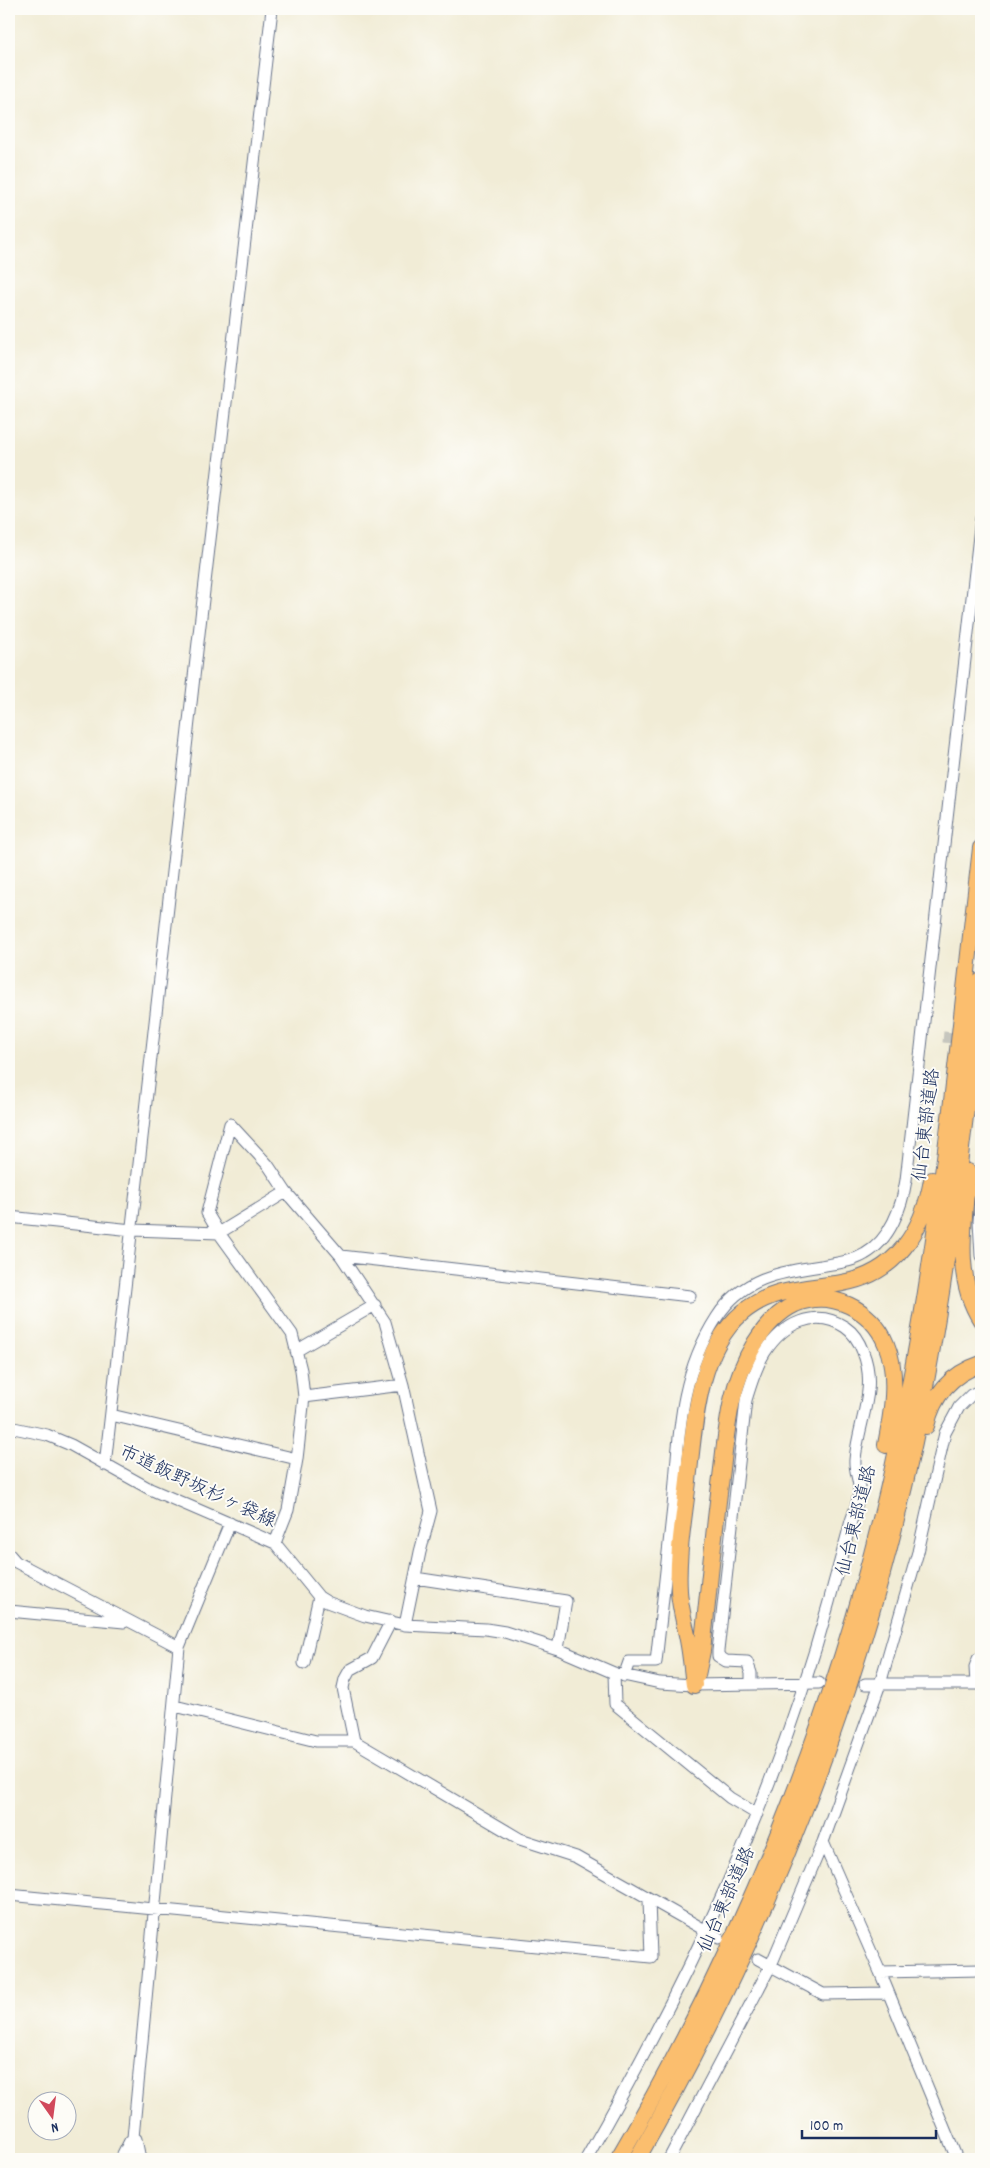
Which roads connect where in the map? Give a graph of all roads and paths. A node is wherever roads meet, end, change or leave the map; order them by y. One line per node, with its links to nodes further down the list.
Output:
1 (272, 9): 8 (street)
2 (981, 518): 39 (street)
3 (981, 848): 4 (highway, 仙台東部道路)
4 (975, 989): 14 (highway); 33 (highway, 仙台東部道路); 34 (highway, 仙台東部道路); 46 (highway)
5 (286, 1192): 9 (street); 9 (street); 10 (street)
6 (981, 1195): 11 (street)
7 (9, 1216): 8 (street)
8 (132, 1230): 9 (street); 20 (street)
9 (218, 1233): 15 (street)
10 (341, 1256): 12 (street); 13 (street)
11 (981, 1256)
12 (690, 1296)
13 (375, 1305): 15 (street); 17 (street)
14 (981, 1320)
15 (296, 1351): 19 (street)
16 (981, 1364): 33 (highway)
17 (403, 1385): 19 (street); 27 (street)
18 (981, 1390): 44 (street)
19 (304, 1397): 22 (street)
20 (111, 1415): 22 (street); 23 (street)
21 (9, 1427): 23 (street, 市道飯野坂杉ヶ袋線)
22 (297, 1459): 25 (street)
23 (105, 1465): 24 (street, 市道飯野坂杉ヶ袋線)
24 (230, 1523): 25 (street, 市道飯野坂杉ヶ袋線); 35 (street)
25 (275, 1543): 28 (street, 市道飯野坂杉ヶ袋線)
26 (9, 1554): 31 (street)
27 (415, 1578): 32 (street); 36 (street)
28 (319, 1597): 30 (street, 市道飯野坂杉ヶ袋線); 38 (street)
29 (9, 1611): 31 (street)
30 (391, 1621): 32 (street, 市道飯野坂杉ヶ袋線); 48 (street)
31 (131, 1622): 35 (street)
32 (405, 1625): 36 (street, 市道飯野坂杉ヶ袋線)
33 (865, 1634): 67 (highway, 仙台東部道路)
34 (846, 1646): 46 (highway); 66 (highway, 仙台東部道路)
35 (179, 1647): 47 (street)
36 (558, 1649): 39 (street, 市道飯野坂杉ヶ袋線)
37 (981, 1659): 45 (street)
38 (304, 1663)
39 (619, 1675): 46 (street, 市道飯野坂杉ヶ袋線); 49 (street)
40 (819, 1683): 42 (street, 市道飯野坂杉ヶ袋線)
41 (751, 1684): 42 (street, 市道飯野坂杉ヶ袋線); 42 (street); 46 (street, 市道飯野坂杉ヶ袋線)
42 (805, 1684): 49 (street)
43 (865, 1684): 44 (street)
44 (880, 1684): 45 (street); 50 (street)
45 (979, 1684)
46 (694, 1685)
47 (175, 1706): 48 (street); 53 (street)
48 (354, 1742): 52 (street)
49 (757, 1814): 54 (street)
50 (823, 1842): 57 (street); 59 (street)
51 (9, 1895): 53 (street)
52 (649, 1900): 53 (street); 54 (street)
53 (156, 1908): 61 (street)
54 (707, 1930): 55 (street); 65 (street)
55 (719, 1938)
56 (758, 1959): 57 (street)
57 (771, 1965): 60 (street); 68 (street)
58 (981, 1970): 59 (street)
59 (880, 1972): 60 (street)
60 (888, 1993): 69 (street)
61 (135, 2132): 62 (street); 63 (street); 64 (street)
62 (121, 2159)
63 (131, 2159)
64 (140, 2159)
65 (586, 2159)
66 (618, 2159)
67 (637, 2159)
68 (669, 2159)
69 (957, 2159)

